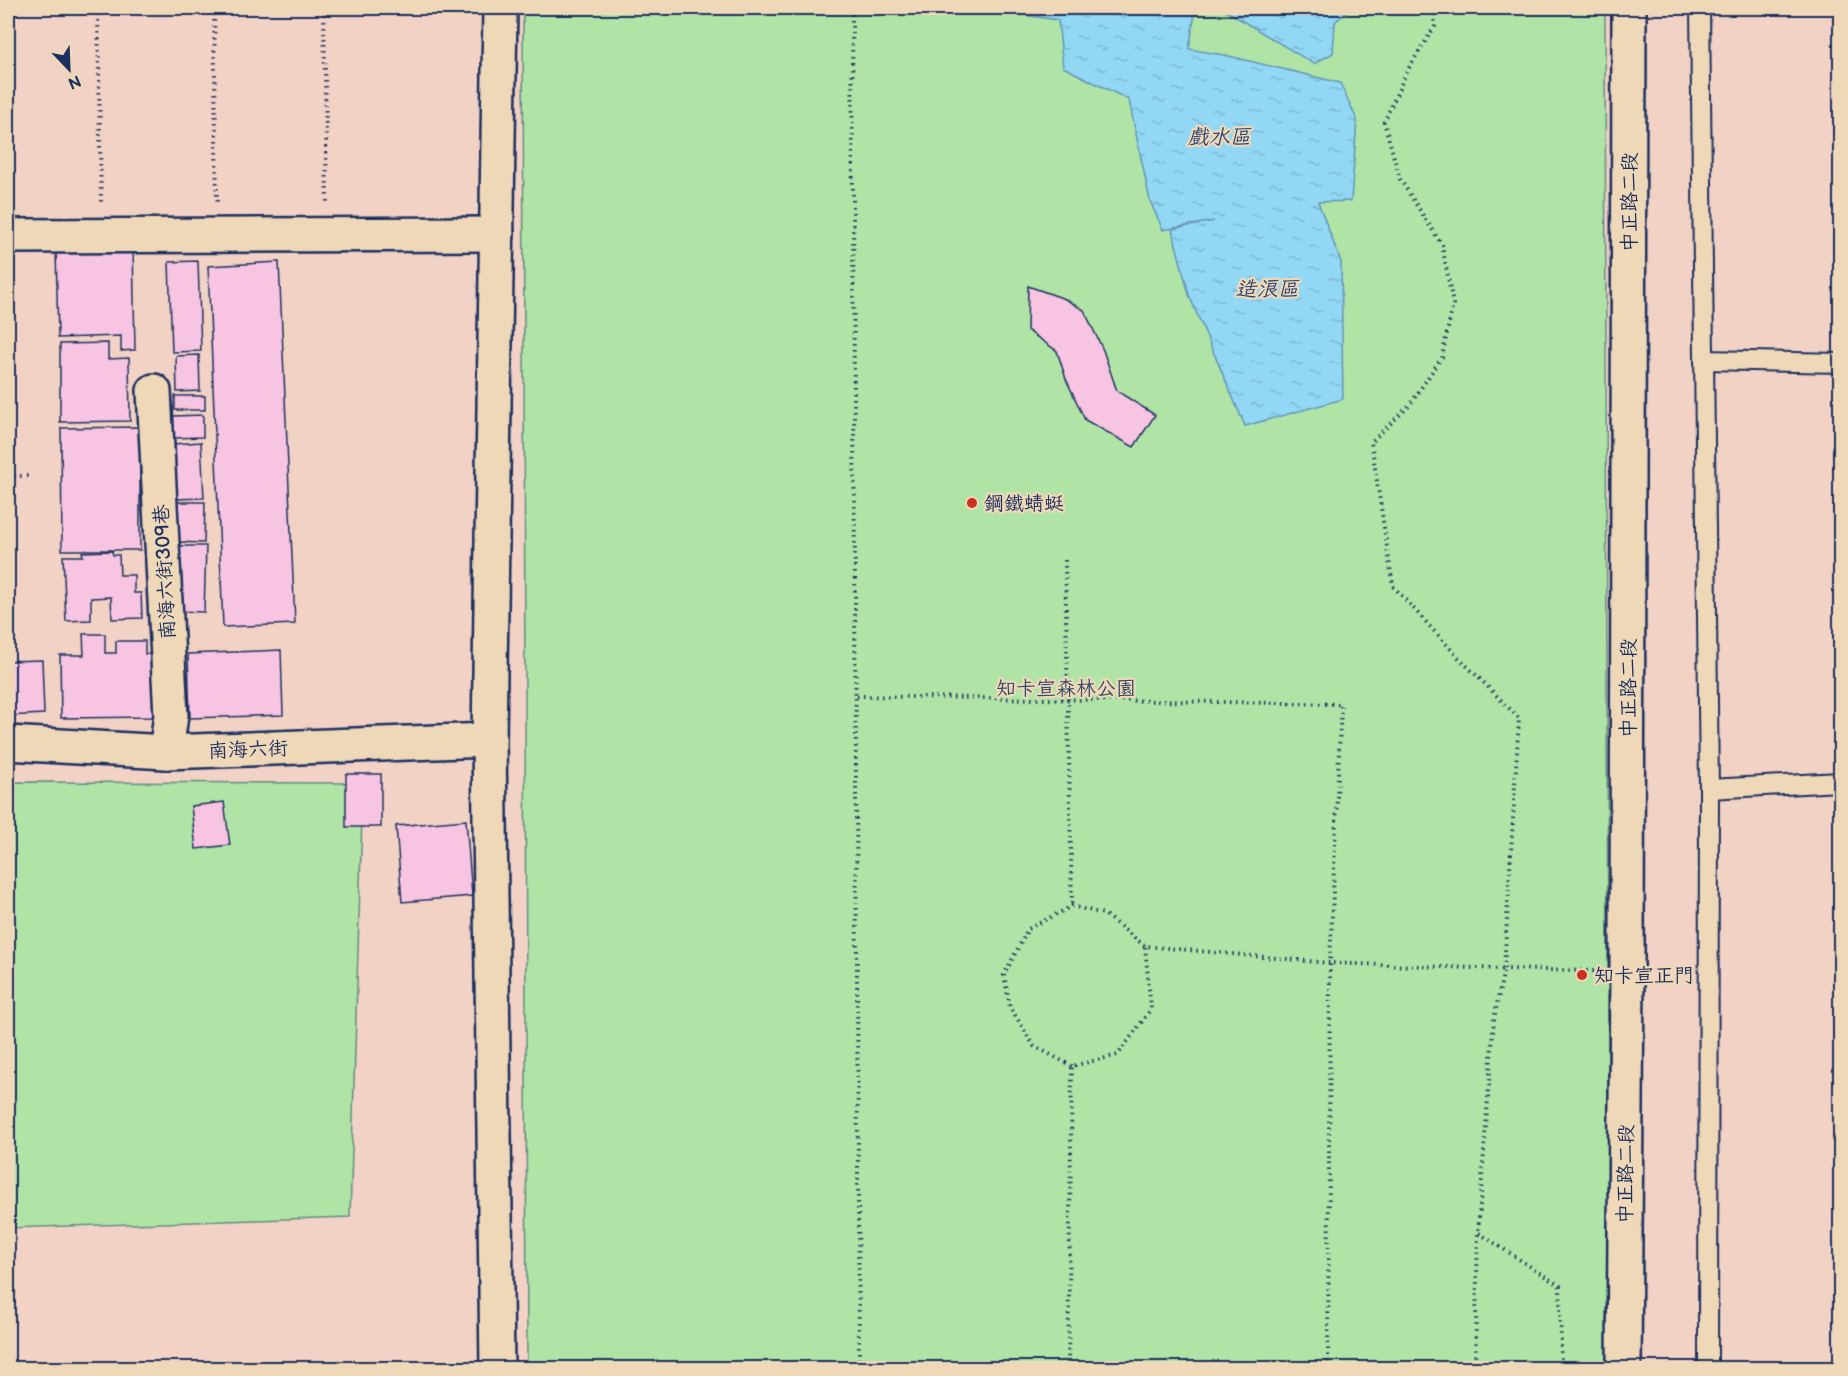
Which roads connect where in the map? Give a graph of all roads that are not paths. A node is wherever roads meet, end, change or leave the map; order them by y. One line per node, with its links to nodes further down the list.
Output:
1 (500, 8): 4 (street)
2 (1629, 8): 15 (street, 中正路二段)
3 (1700, 8): 6 (lane)
4 (497, 234): 5 (street); 9 (street)
5 (8, 236)
6 (1704, 360): 7 (lane); 13 (lane)
7 (1840, 363)
8 (154, 391): 11 (street, 南海六街309巷)
9 (489, 740): 11 (street, 南海六街); 14 (street)
10 (8, 743): 11 (street, 南海六街)
11 (166, 752)
12 (1840, 782): 13 (lane)
13 (1709, 789): 16 (lane)
14 (497, 1368)
15 (1624, 1368)
16 (1708, 1368)

